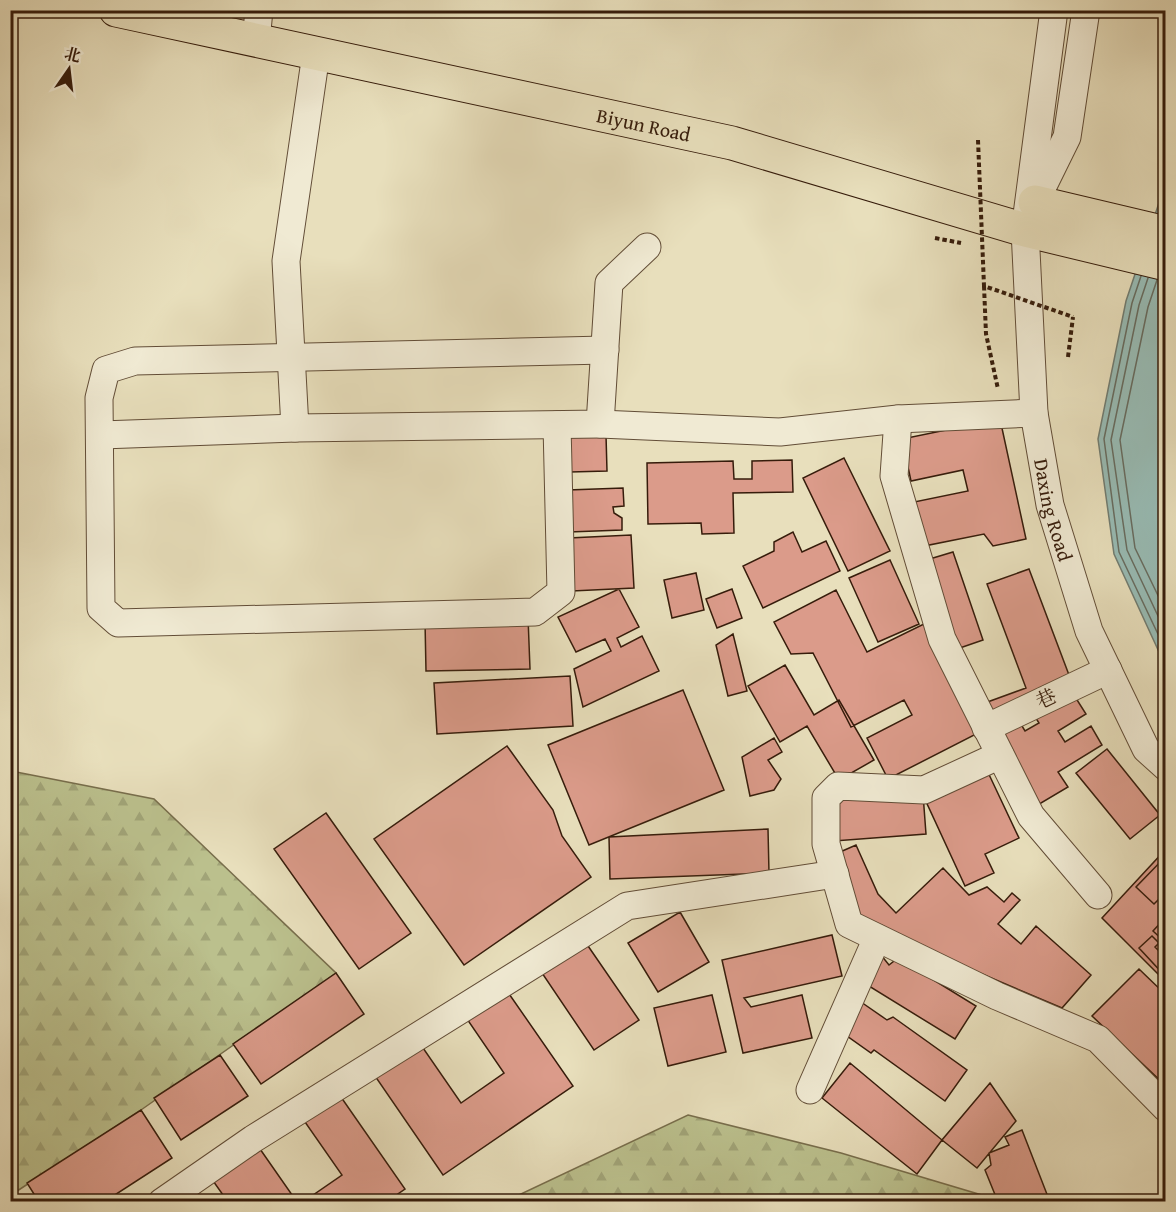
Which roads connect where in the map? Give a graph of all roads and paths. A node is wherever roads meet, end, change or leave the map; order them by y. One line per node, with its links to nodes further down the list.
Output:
1 (116, 10): 4 (main road, Biyun Road)
2 (1054, 10): 7 (street, Daxing Road)
3 (1086, 10): 7 (street, Daxing Road)
4 (258, 26): 5 (main road, Biyun Road)
5 (316, 54): 7 (main road, Biyun Road); 15 (street)
6 (978, 140): 12 (path, bridge)
7 (1030, 216): 8 (main road, Biyun Road); 17 (street, Daxing Road)
8 (1074, 226): 9 (main road, Biyun Road); 11 (main road, Biyun Road)
9 (1166, 233)
10 (647, 247): 13 (street)
11 (1166, 264)
12 (984, 286): 14 (path, bridge); 16 (path)
13 (604, 350): 15 (street); 19 (street)
14 (1068, 357)
15 (291, 359): 21 (street); 22 (street)
16 (1004, 413): 17 (street); 18 (street)
17 (1034, 413): 23 (street, Daxing Road)
18 (898, 419): 19 (street); 24 (street)
19 (600, 424): 20 (street)
20 (557, 425): 21 (street); 22 (street)
21 (295, 428): 22 (street)
22 (101, 435)
23 (1107, 670): 24 (street, 巷); 26 (street, Daxing Road)
24 (986, 728): 25 (street)
25 (1000, 755): 27 (street); 28 (street)
26 (1166, 766)
27 (835, 874): 29 (street); 32 (street)
28 (1098, 895)
29 (877, 938): 30 (street); 31 (street)
30 (810, 1090)
31 (1166, 1108)
32 (162, 1202)

